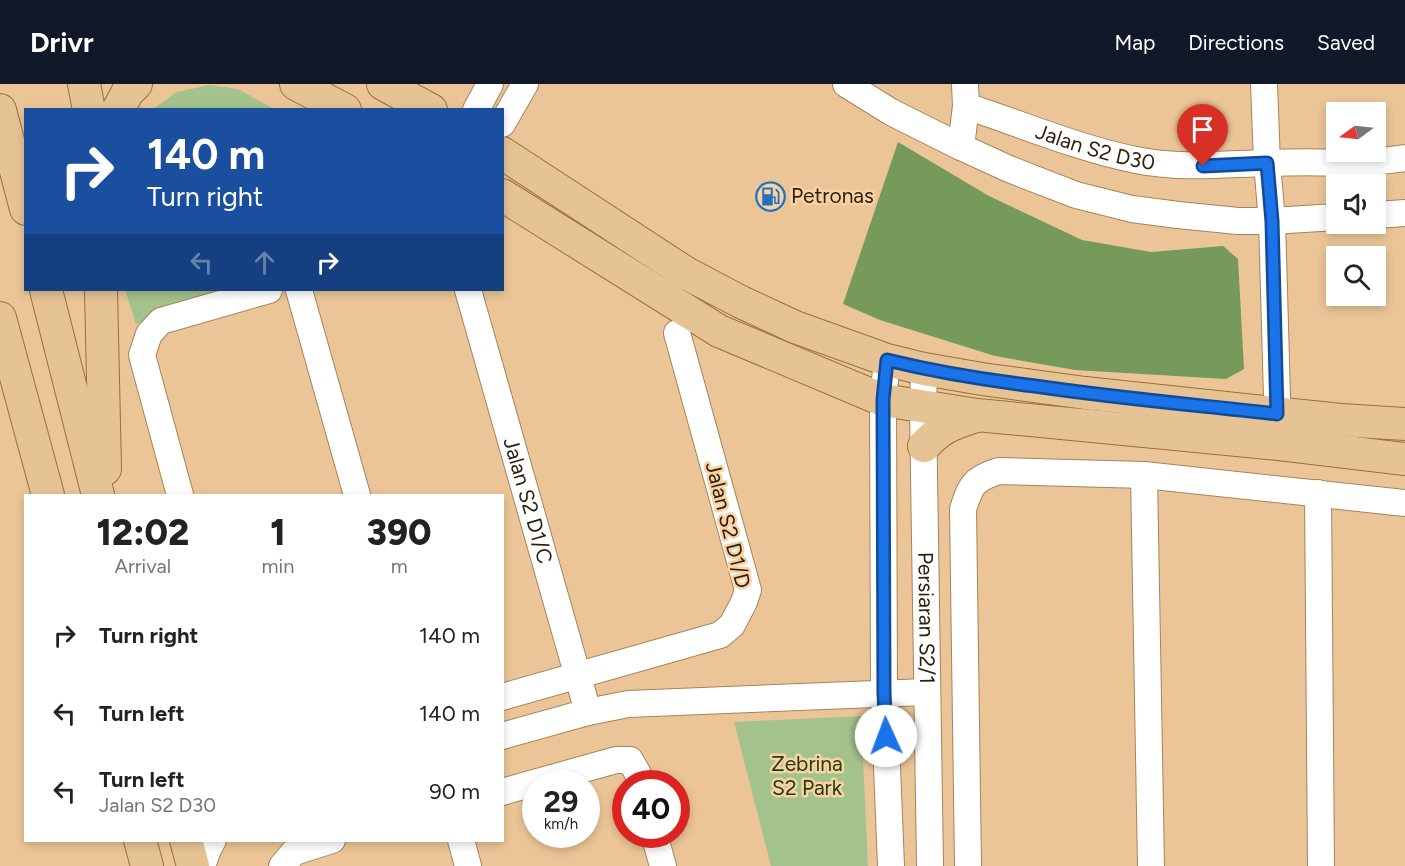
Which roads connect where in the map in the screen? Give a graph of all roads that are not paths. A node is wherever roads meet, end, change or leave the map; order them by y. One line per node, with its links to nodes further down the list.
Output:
1 (84, 84): 10 (main road)
2 (136, 84): 11 (main road)
3 (296, 84): 12 (main road)
4 (383, 84): 13 (main road)
5 (490, 84): 14 (street)
6 (525, 84): 16 (street)
7 (846, 84): 17 (street)
8 (1264, 84): 20 (street)
9 (966, 95): 17 (street, Jalan S2 D30); 20 (street, Jalan S2 D30)
10 (89, 108)
11 (119, 108)
12 (341, 108)
13 (427, 108)
14 (477, 108)
15 (0, 110): 22 (main road)
16 (504, 121)
17 (961, 147): 26 (street)
18 (504, 154): 34 (main road)
19 (1405, 158): 20 (street, Jalan S2 D30)
20 (1267, 163): 26 (street)
21 (504, 196): 37 (main road)
22 (24, 202)
23 (1405, 213): 24 (street)
24 (1386, 214)
25 (1326, 218): 26 (street)
26 (1272, 221): 39 (street)
27 (46, 291): 49 (main road)
28 (101, 291): 50 (main road)
29 (266, 291): 51 (street)
30 (299, 291): 52 (street)
31 (468, 291): 54 (street, Jalan S2 D1/C)
32 (0, 318): 48 (main road)
33 (677, 333): 54 (street, Jalan S2 D1/D)
34 (887, 360): 35 (main road); 37 (street, Persiaran S2/1)
35 (924, 369): 38 (street, Persiaran S2/1); 39 (main road)
36 (0, 380): 47 (main road)
37 (883, 400): 38 (main road); 56 (street, Persiaran S2/1)
38 (923, 407): 40 (main road); 43 (street, Persiaran S2/1)
39 (1277, 414): 41 (main road); 42 (street)
40 (977, 416): 42 (main road); 43 (main road)
41 (1405, 424)
42 (1279, 444): 44 (main road)
43 (924, 446): 55 (street, Persiaran S2/1)
44 (1405, 459)
45 (1144, 475): 46 (street); 76 (street); 77 (street)
46 (1318, 493): 53 (street); 78 (street)
47 (43, 494)
48 (48, 494)
49 (98, 494)
50 (106, 494)
51 (180, 494)
52 (357, 494)
53 (1405, 503)
54 (578, 675): 57 (street, Jalan S2 D1/D); 58 (street, Jalan S2 D1/C)
55 (926, 692): 56 (street); 75 (street, Persiaran S2/1)
56 (884, 693): 58 (street); 74 (street, Persiaran S2/1)
57 (504, 696)
58 (588, 712): 59 (street)
59 (504, 735)
60 (637, 770): 61 (street)
61 (504, 791)
62 (141, 842): 69 (main road)
63 (187, 842): 70 (main road)
64 (212, 842): 71 (street)
65 (326, 842): 68 (street)
66 (462, 842): 72 (street)
67 (658, 848): 73 (street)
68 (282, 865)
69 (147, 866)
70 (193, 866)
71 (201, 866)
72 (468, 866)
73 (663, 866)
74 (891, 866)
75 (930, 866)
76 (968, 866)
77 (1151, 866)
78 (1321, 866)

